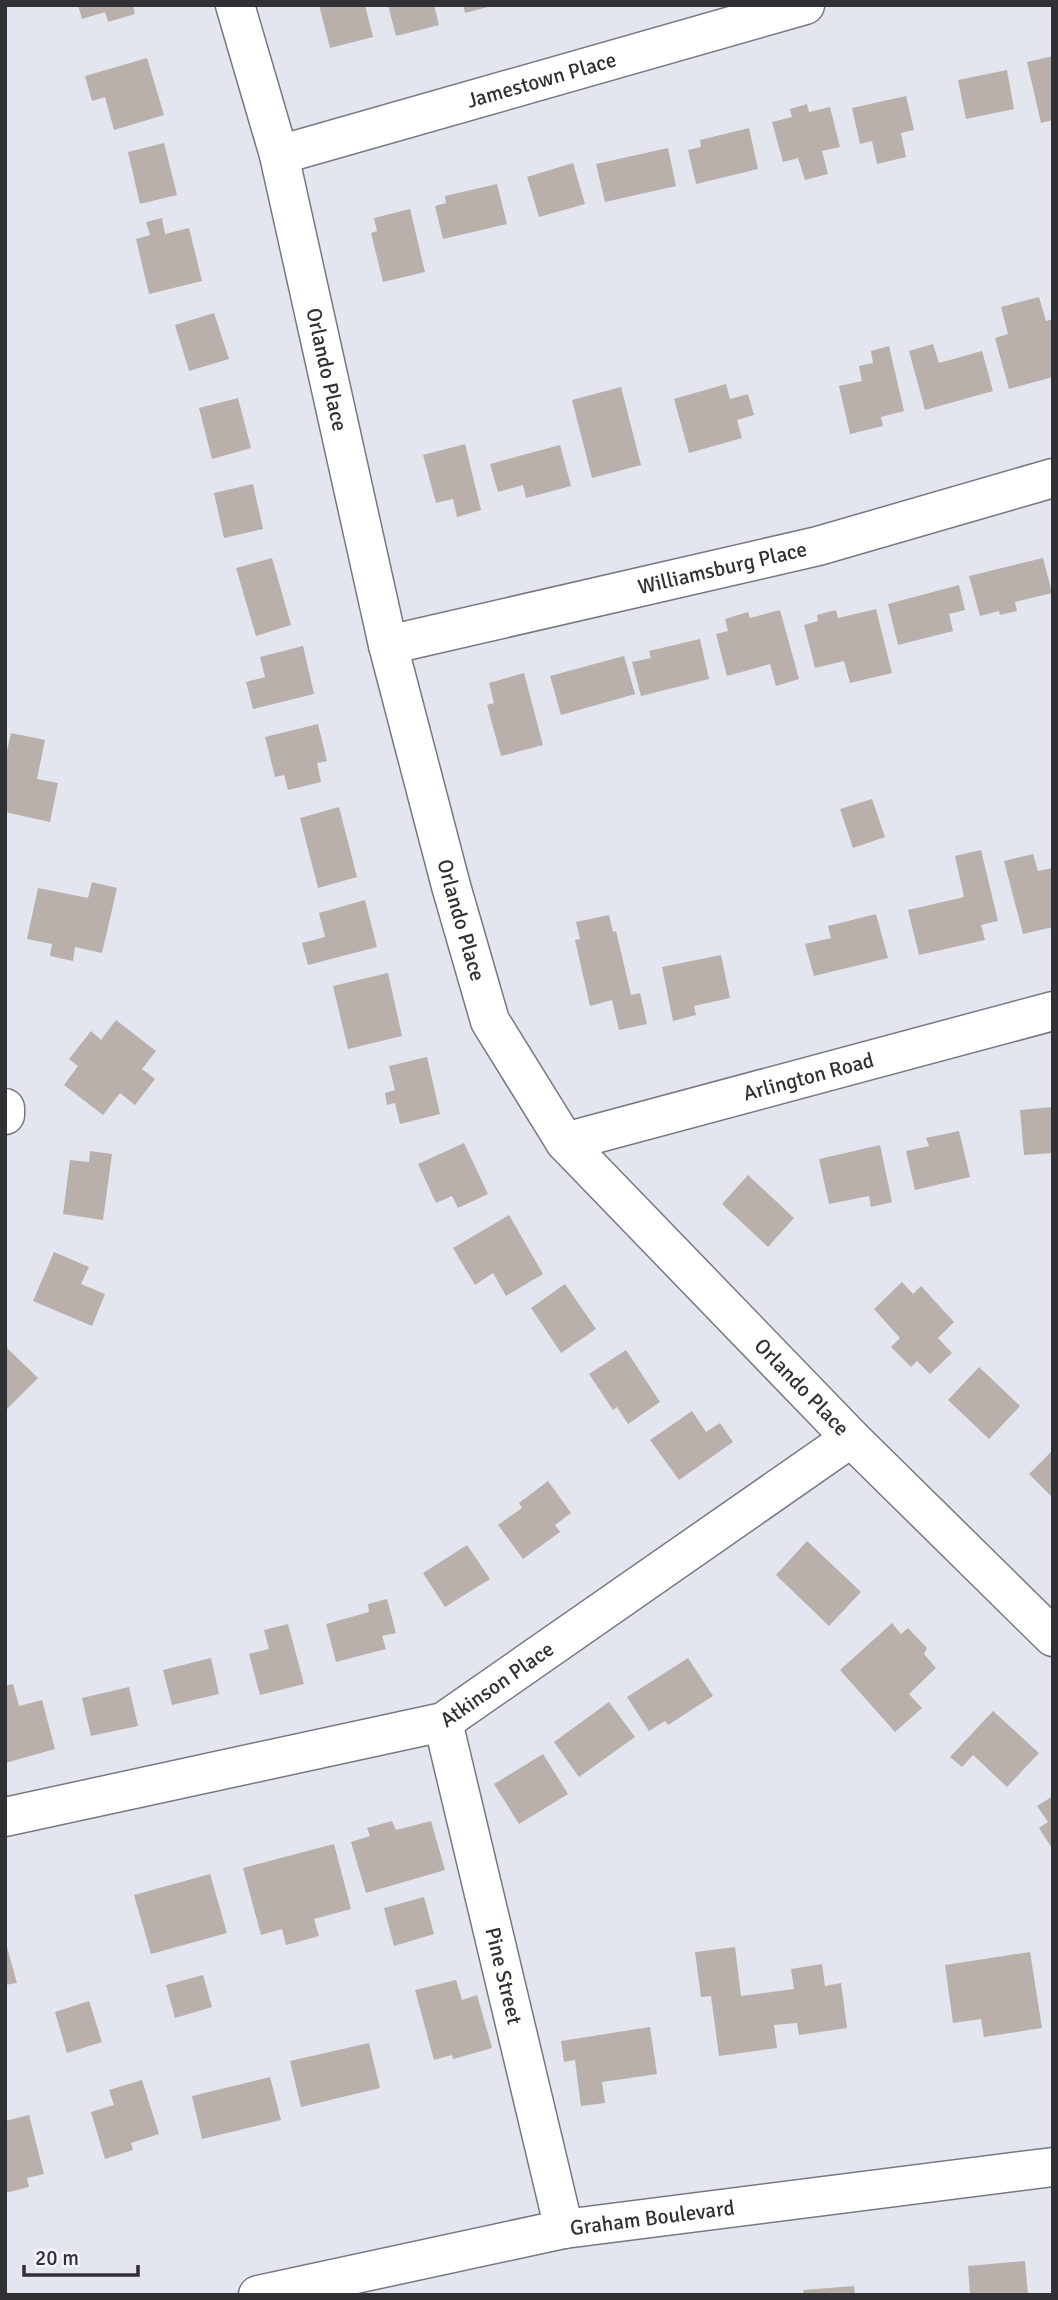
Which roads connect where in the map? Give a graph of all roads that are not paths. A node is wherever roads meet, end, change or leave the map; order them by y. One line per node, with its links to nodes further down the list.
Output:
1 (235, 5): 3 (street, Orlando Place)
2 (805, 5): 3 (street, Jamestown Place)
3 (279, 155): 5 (street, Orlando Place)
4 (1053, 478): 5 (street, Williamsburg Place)
5 (388, 645): 9 (street, Orlando Place)
6 (1053, 1011): 9 (street, Arlington Road)
7 (5, 1108): 8 (street)
8 (5, 1115)
9 (565, 1142): 10 (street, Orlando Place)
10 (851, 1438): 11 (street, Orlando Place); 12 (street, Atkinson Place)
11 (1053, 1637)
12 (443, 1722): 13 (street, Atkinson Place); 15 (street, Pine Street)
13 (5, 1817)
14 (1053, 2167): 15 (street, Graham Boulevard)
15 (564, 2229): 16 (street, Graham Boulevard)
16 (258, 2295)

